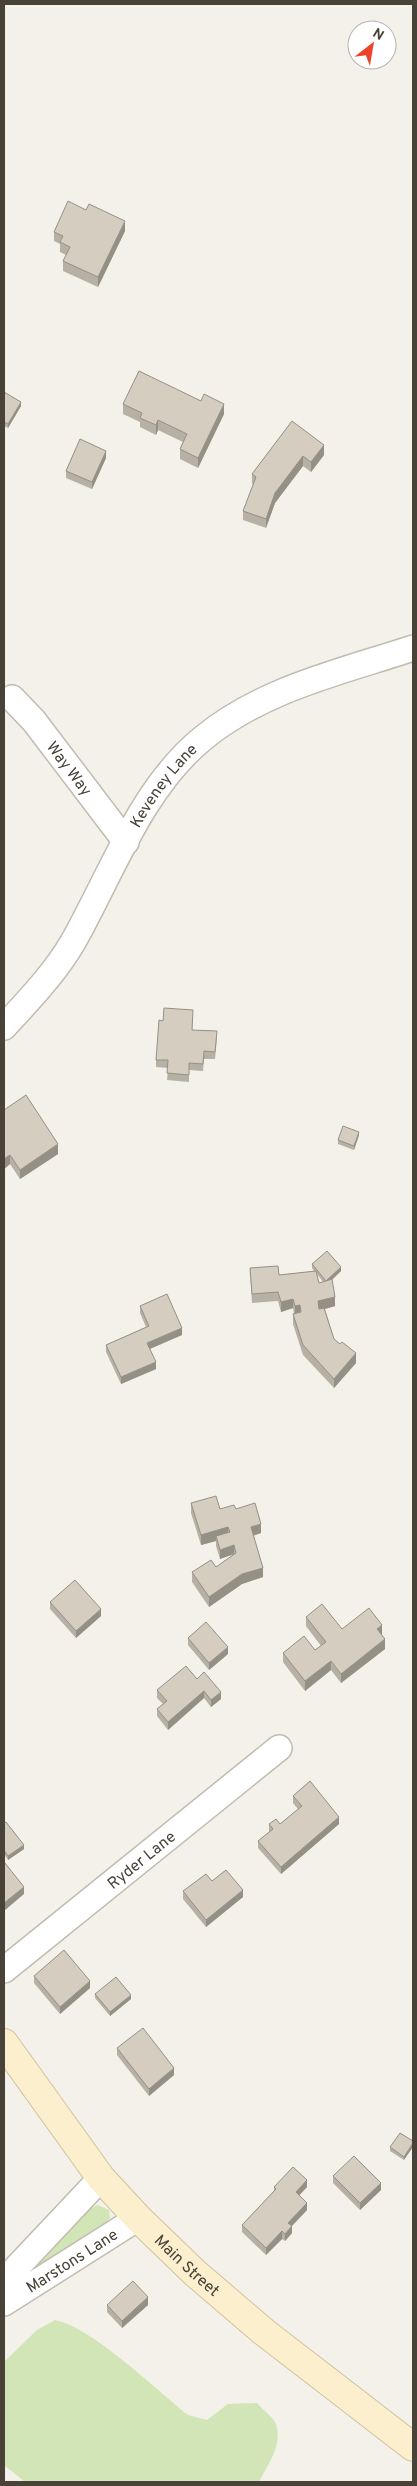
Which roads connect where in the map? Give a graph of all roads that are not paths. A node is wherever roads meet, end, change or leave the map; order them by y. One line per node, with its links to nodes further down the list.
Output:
1 (413, 648): 3 (street, Keveney Lane)
2 (12, 698): 3 (street, Way Way)
3 (126, 842): 4 (street, Keveney Lane)
4 (4, 1027)
5 (279, 1748): 6 (street, Ryder Lane)
6 (4, 1970)
7 (4, 2043): 8 (main road, Main Street)
8 (101, 2178): 9 (main road, Main Street); 10 (street, Marstons Lane)
9 (138, 2218): 11 (street, Marstons Lane); 12 (main road, Main Street)
10 (4, 2281)
11 (4, 2303)
12 (413, 2447)

